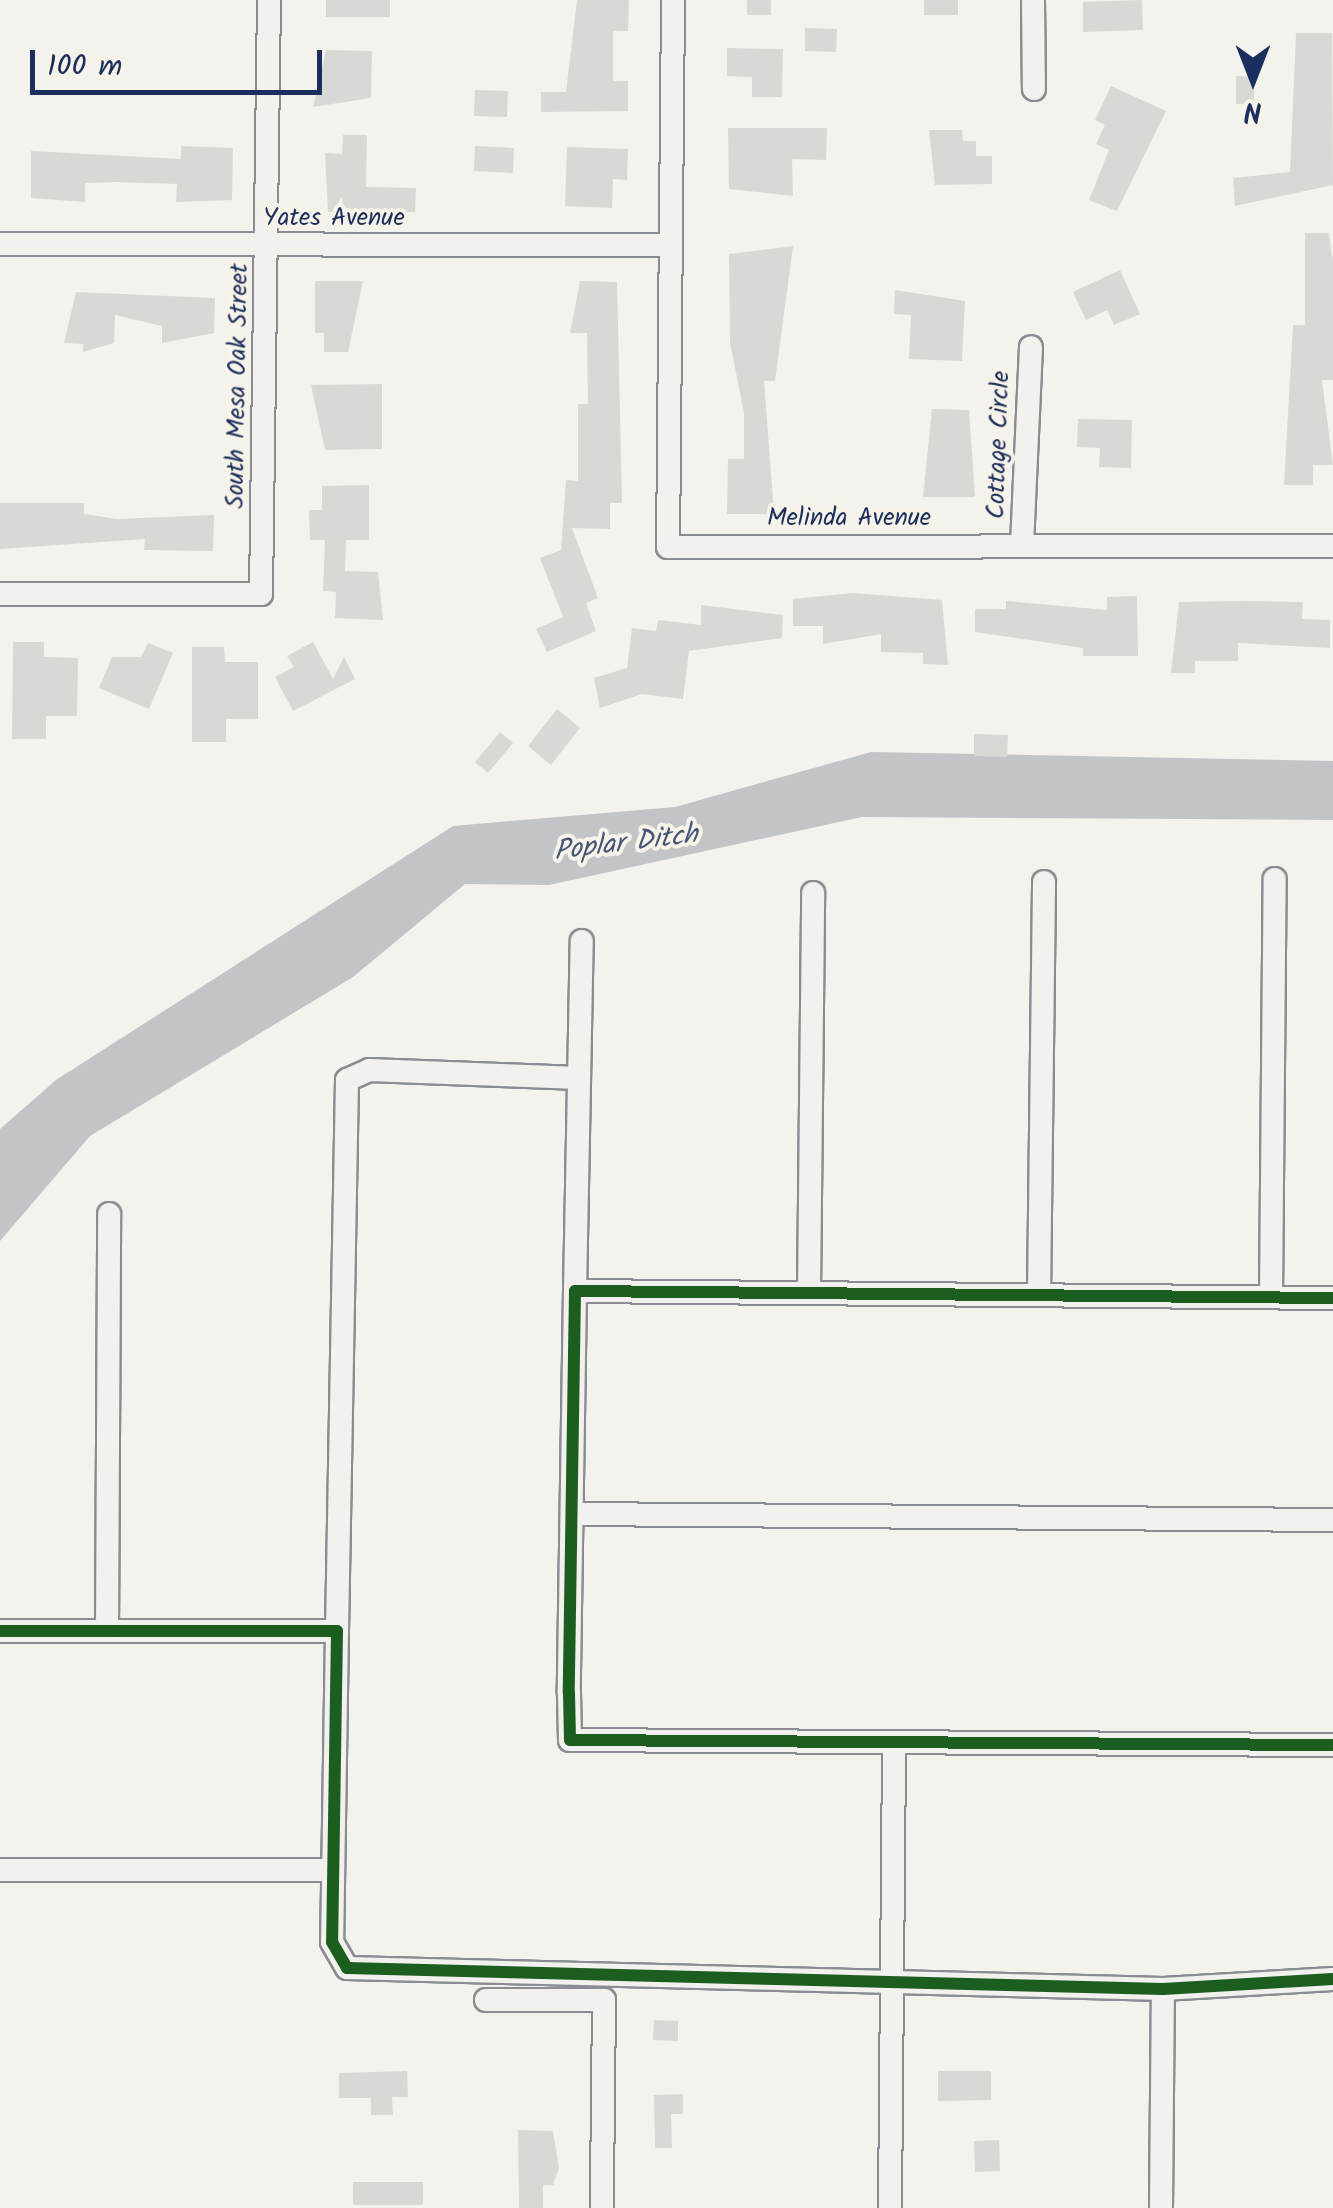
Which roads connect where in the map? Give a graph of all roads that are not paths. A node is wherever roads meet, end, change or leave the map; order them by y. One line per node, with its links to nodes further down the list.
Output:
1 (269, 0): 7 (street, South Mesa Oak Street)
2 (674, 0): 6 (street)
3 (1033, 0): 4 (street)
4 (1034, 88)
5 (0, 244): 7 (street, Yates Avenue)
6 (668, 245): 7 (street, Yates Avenue); 9 (street, Melinda Avenue)
7 (268, 246): 11 (street, South Mesa Oak Street)
8 (1031, 347): 9 (street, Cottage Circle)
9 (1022, 545): 10 (street, Melinda Avenue)
10 (1333, 546)
11 (0, 594)
12 (1275, 879): 21 (street)
13 (1044, 882): 20 (street)
14 (813, 893): 19 (street)
15 (582, 941): 16 (street)
16 (579, 1078): 18 (street); 27 (street)
17 (109, 1214): 26 (street)
18 (575, 1290): 19 (street); 23 (street)
19 (809, 1293): 20 (street)
20 (1039, 1295): 21 (street)
21 (1270, 1297): 22 (street)
22 (1333, 1298)
23 (572, 1514): 24 (street); 28 (street)
24 (1333, 1520)
25 (0, 1631): 26 (street)
26 (107, 1631): 27 (street)
27 (337, 1631): 31 (street)
28 (894, 1744): 29 (street); 33 (street)
29 (1333, 1746)
30 (0, 1870): 31 (street)
31 (334, 1870): 33 (street)
32 (1333, 1979): 34 (street)
33 (892, 1982): 34 (street); 37 (street)
34 (1163, 1989): 38 (street)
35 (486, 2000): 36 (street)
36 (602, 2208)
37 (890, 2208)
38 (1161, 2208)

